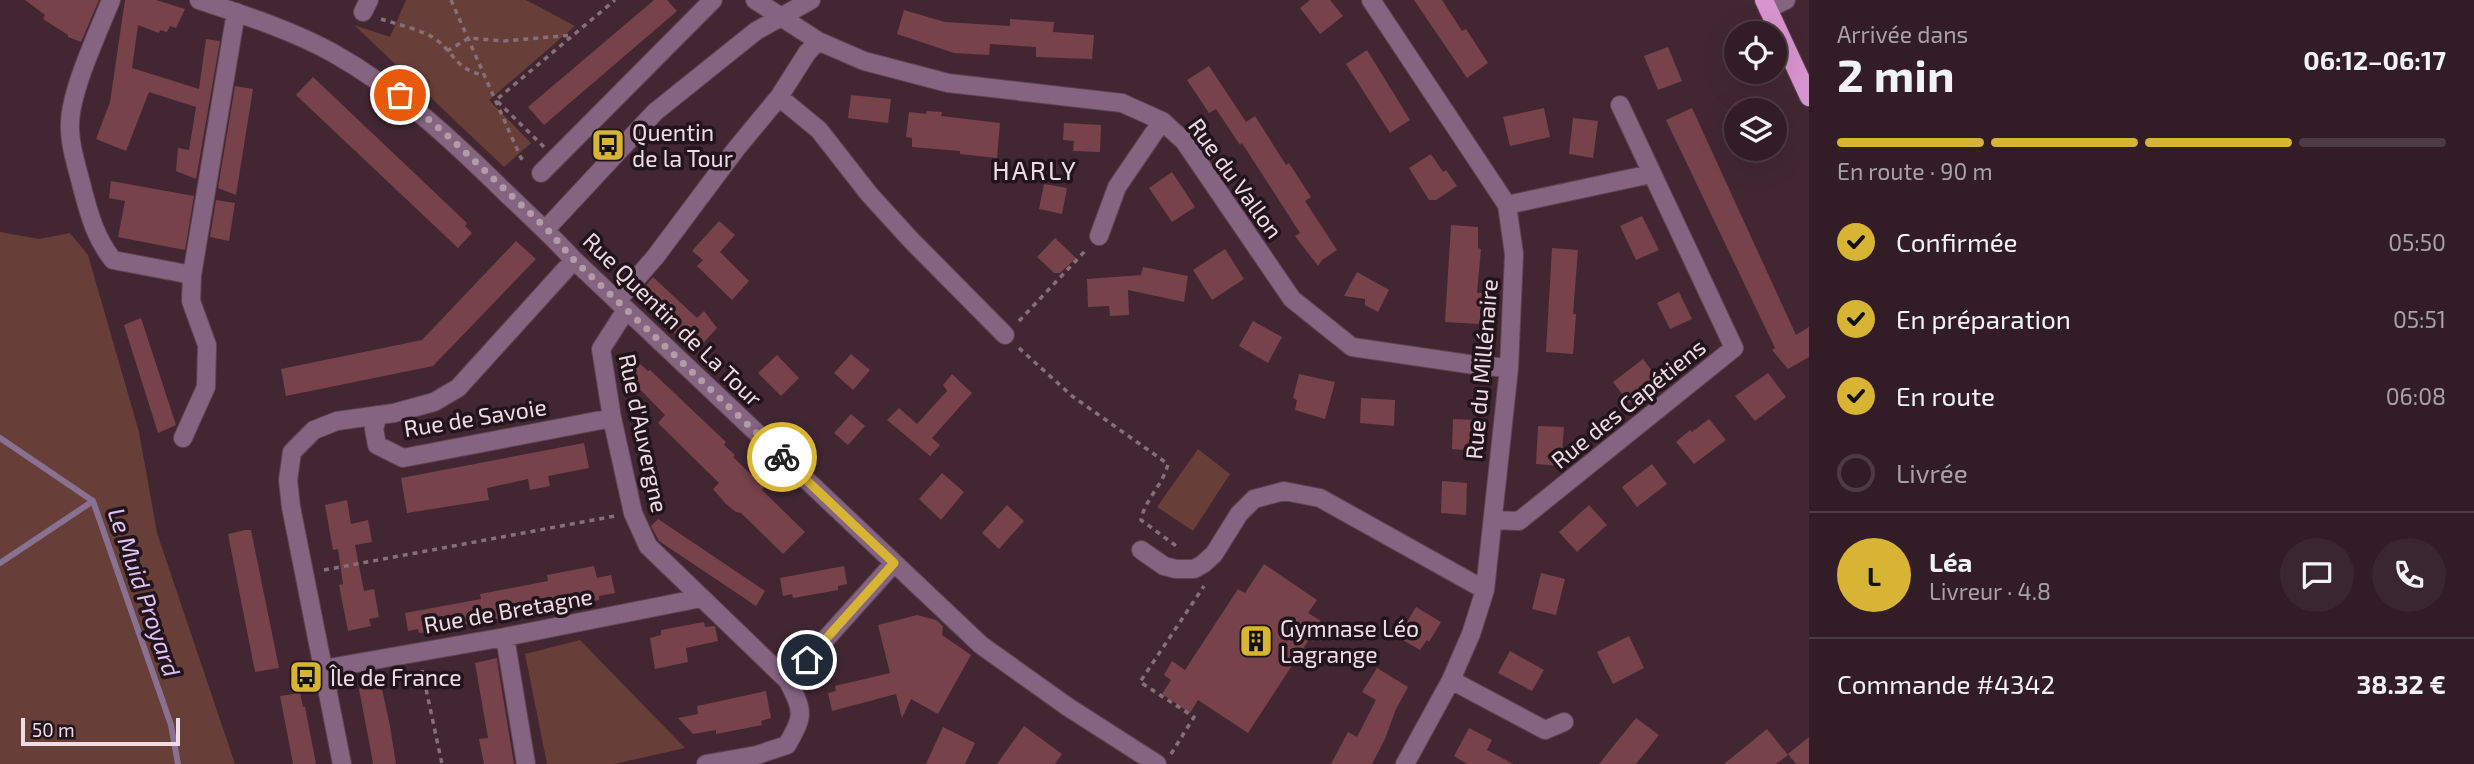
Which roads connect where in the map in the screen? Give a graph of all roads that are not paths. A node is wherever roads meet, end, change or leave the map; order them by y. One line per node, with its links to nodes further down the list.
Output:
1 (111, 0): 22 (street)
2 (199, 0): 9 (street, Rue Quentin de La Tour)
3 (713, 0): 16 (street)
4 (755, 0): 10 (street, Rue du Vallon)
5 (811, 0): 10 (street)
6 (1371, 0): 18 (street, Rue du Millénaire)
7 (1786, 0): 8 (street)
8 (1766, 4): 13 (main road)
9 (236, 12): 19 (street, Rue Quentin de La Tour); 22 (street)
10 (779, 17): 11 (street, Rue du Vallon); 19 (street)
11 (818, 41): 12 (street, Rue d'Auvergne); 15 (street, Rue du Vallon)
12 (779, 97): 23 (street, Rue d'Auvergne); 24 (street)
13 (1809, 97)
14 (1620, 105): 17 (street, Rue des Capétiens)
15 (1162, 121): 20 (street); 25 (street, Rue du Vallon)
16 (541, 173)
17 (1651, 174): 18 (street); 29 (street, Rue des Capétiens)
18 (1507, 205): 25 (street, Rue du Millénaire)
19 (547, 229): 21 (street, Rue Quentin de La Tour)
20 (1099, 236)
21 (574, 260): 23 (street, Rue Quentin de La Tour); 26 (street)
22 (192, 275): 28 (street)
23 (621, 305): 27 (street, Rue d'Auvergne); 31 (street, Rue Quentin de La Tour)
24 (1005, 335)
25 (1509, 368): 29 (street, Rue du Millénaire)
26 (379, 415): 27 (street, Rue de Savoie); 35 (street)
27 (612, 418): 33 (street, Rue d'Auvergne)
28 (183, 438)
29 (1493, 520): 32 (street, Rue du Millénaire)
30 (1141, 550): 32 (street)
31 (894, 563): 37 (street); 42 (street, Rue Quentin de La Tour)
32 (1485, 590): 36 (street, Rue du Millénaire)
33 (701, 597): 34 (street, Rue de Bretagne); 37 (street, Rue d'Auvergne)
34 (505, 637): 35 (street, Rue de Bretagne); 40 (street)
35 (323, 669): 39 (street)
36 (1451, 680): 38 (street); 43 (street, Rue du Millénaire)
37 (788, 681): 41 (street)
38 (1564, 722)
39 (342, 764)
40 (526, 764)
41 (706, 764)
42 (1157, 764)
43 (1405, 764)

